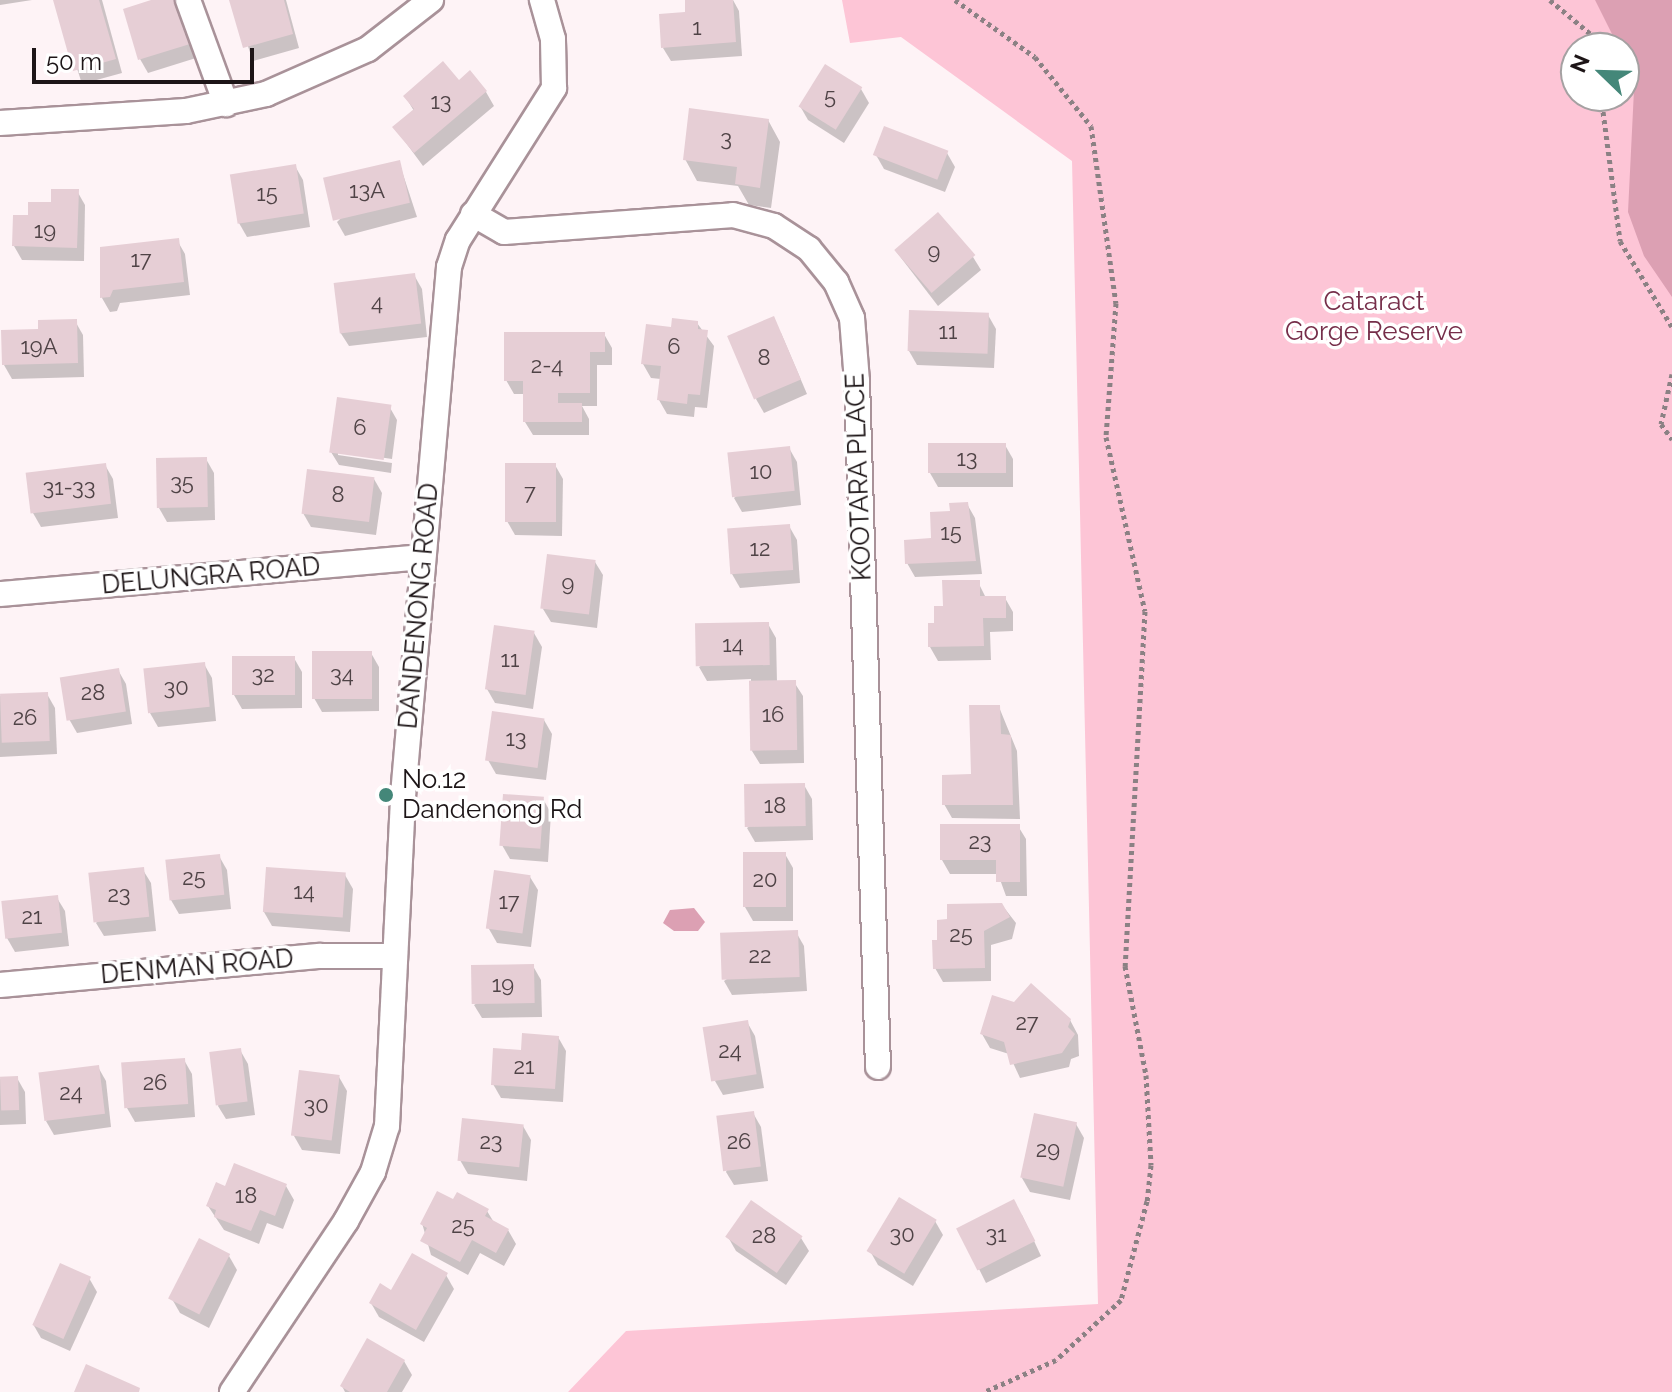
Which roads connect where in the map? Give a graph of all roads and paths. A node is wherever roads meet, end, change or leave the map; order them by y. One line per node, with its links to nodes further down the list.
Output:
1 (188, 0): 7 (street)
2 (431, 0): 7 (street)
3 (542, 0): 10 (street, DANDENONG ROAD)
4 (955, 0): 20 (path)
5 (1550, 0): 6 (path)
6 (1588, 32)
7 (226, 104): 9 (street)
8 (1603, 112): 11 (path)
9 (0, 123)
10 (473, 214): 14 (street, DANDENONG ROAD); 18 (street, KOOTARA PLACE)
11 (1672, 327)
12 (1672, 374): 13 (path)
13 (1672, 439)
14 (422, 557): 15 (street, DELUNGRA ROAD); 16 (street, DANDENONG ROAD)
15 (0, 594)
16 (395, 956): 17 (street, DENMAN ROAD); 19 (street, DANDENONG ROAD)
17 (0, 985)
18 (878, 1067)
19 (232, 1392)
20 (984, 1392)

